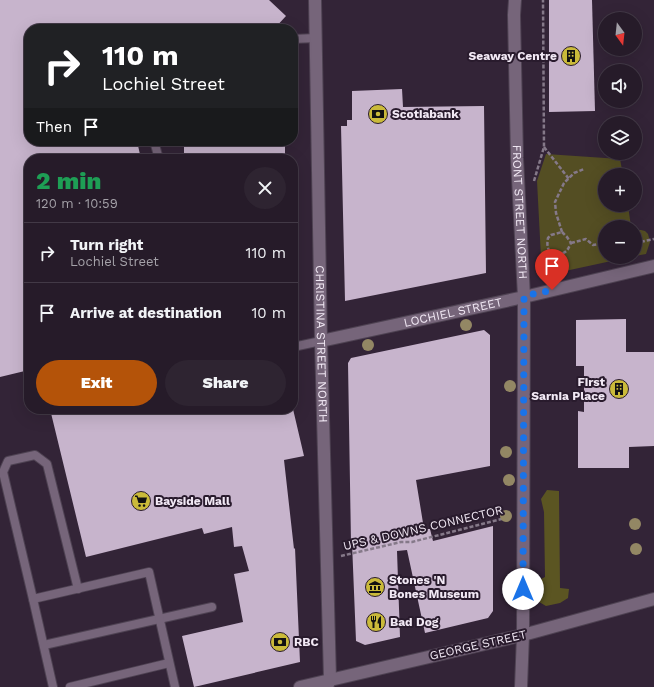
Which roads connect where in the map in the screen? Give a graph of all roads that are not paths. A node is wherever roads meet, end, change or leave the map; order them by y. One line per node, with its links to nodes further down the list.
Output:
1 (315, 0): 3 (street, CHRISTINA STREET NORTH)
2 (515, 0): 6 (street, FRONT STREET NORTH)
3 (316, 38): 4 (lane); 7 (street, CHRISTINA STREET NORTH)
4 (298, 39)
5 (654, 266): 6 (street, LOCHIEL STREET)
6 (524, 296): 7 (street, LOCHIEL STREET); 14 (street, FRONT STREET NORTH)
7 (322, 341): 8 (lane); 17 (street, CHRISTINA STREET NORTH)
8 (298, 347)
9 (78, 589): 10 (lane); 10 (lane); 13 (lane)
10 (33, 599): 15 (lane)
11 (654, 599): 14 (street, GEORGE STREET)
12 (212, 607): 13 (lane)
13 (160, 619): 15 (lane); 16 (lane)
14 (523, 635): 17 (street, GEORGE STREET); 22 (street, FRONT STREET NORTH)
15 (44, 645): 18 (lane)
16 (169, 664): 19 (lane); 20 (lane)
17 (329, 683): 21 (street, GEORGE STREET)
18 (53, 687)
19 (70, 687)
20 (175, 687)
21 (300, 687)
22 (521, 687)

